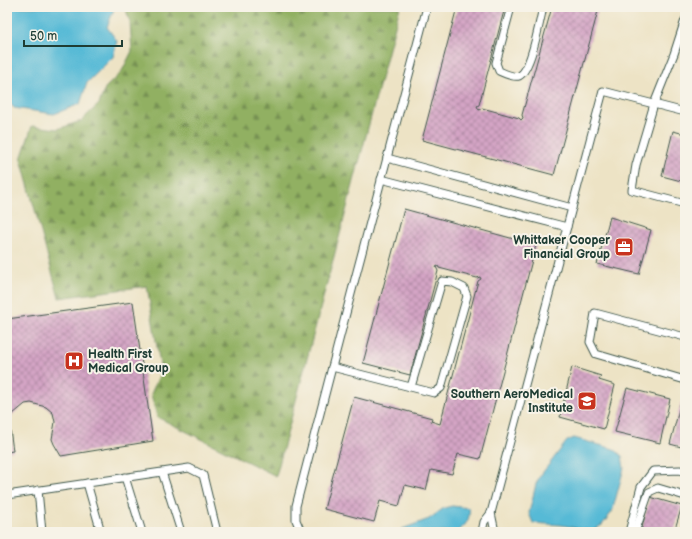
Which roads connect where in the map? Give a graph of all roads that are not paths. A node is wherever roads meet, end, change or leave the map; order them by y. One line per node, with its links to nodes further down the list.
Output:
1 (427, 7): 7 (lane)
2 (511, 7): 3 (lane)
3 (544, 7)
4 (685, 20): 5 (lane)
5 (654, 104): 6 (lane); 9 (lane); 10 (lane)
6 (685, 112)
7 (387, 158): 8 (lane); 10 (lane)
8 (381, 179): 11 (lane); 13 (lane)
9 (685, 204)
10 (572, 208): 11 (lane)
11 (567, 228): 23 (lane)
12 (685, 337): 14 (lane)
13 (332, 366): 15 (lane); 29 (lane)
14 (685, 380)
15 (411, 387): 15 (lane)
16 (162, 472): 18 (lane); 27 (lane); 28 (lane)
17 (685, 472): 32 (lane)
18 (125, 477): 19 (lane); 26 (lane)
19 (87, 483): 20 (lane); 25 (lane)
20 (38, 490): 21 (lane); 24 (lane)
21 (7, 495)
22 (685, 496): 33 (lane)
23 (491, 513): 30 (lane); 31 (lane)
24 (42, 532)
25 (101, 532)
26 (142, 532)
27 (181, 532)
28 (217, 532)
29 (301, 532)
30 (482, 532)
31 (495, 532)
32 (629, 532)
33 (635, 532)

